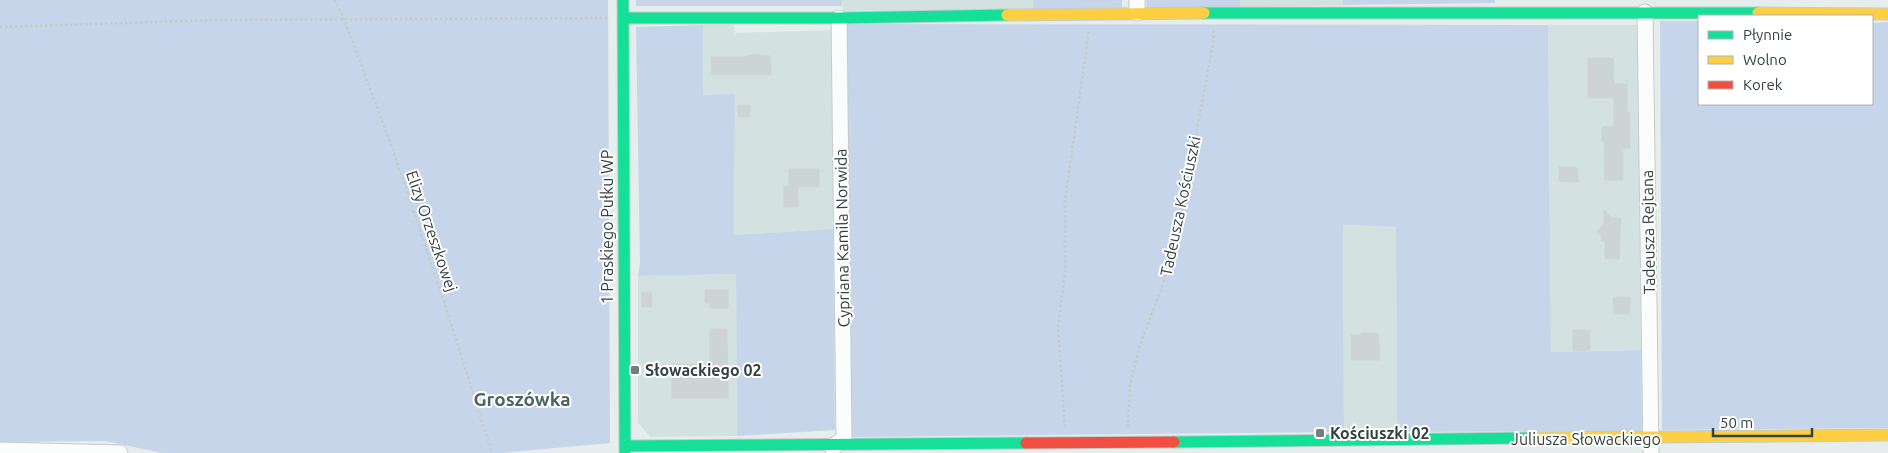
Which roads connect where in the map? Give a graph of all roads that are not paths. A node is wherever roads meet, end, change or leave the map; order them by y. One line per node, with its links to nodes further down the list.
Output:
1 (623, 0): 5 (street, 1 Praskiego Pułku WP)
2 (1137, 6): 3 (street); 6 (street)
3 (1645, 12): 4 (street); 8 (street, Tadeusza Rejtana)
4 (1888, 14)
5 (623, 18): 6 (street); 10 (street, 1 Praskiego Pułku WP)
6 (839, 18): 11 (street, Cypriana Kamila Norwida)
7 (1888, 435): 8 (street, Juliusza Słowackiego)
8 (1651, 446): 9 (street, Juliusza Słowackiego)
9 (1134, 448): 11 (street, Juliusza Słowackiego)
10 (625, 449): 11 (street, Juliusza Słowackiego)
11 (833, 449)
12 (0, 450): 13 (street)
13 (120, 453)

